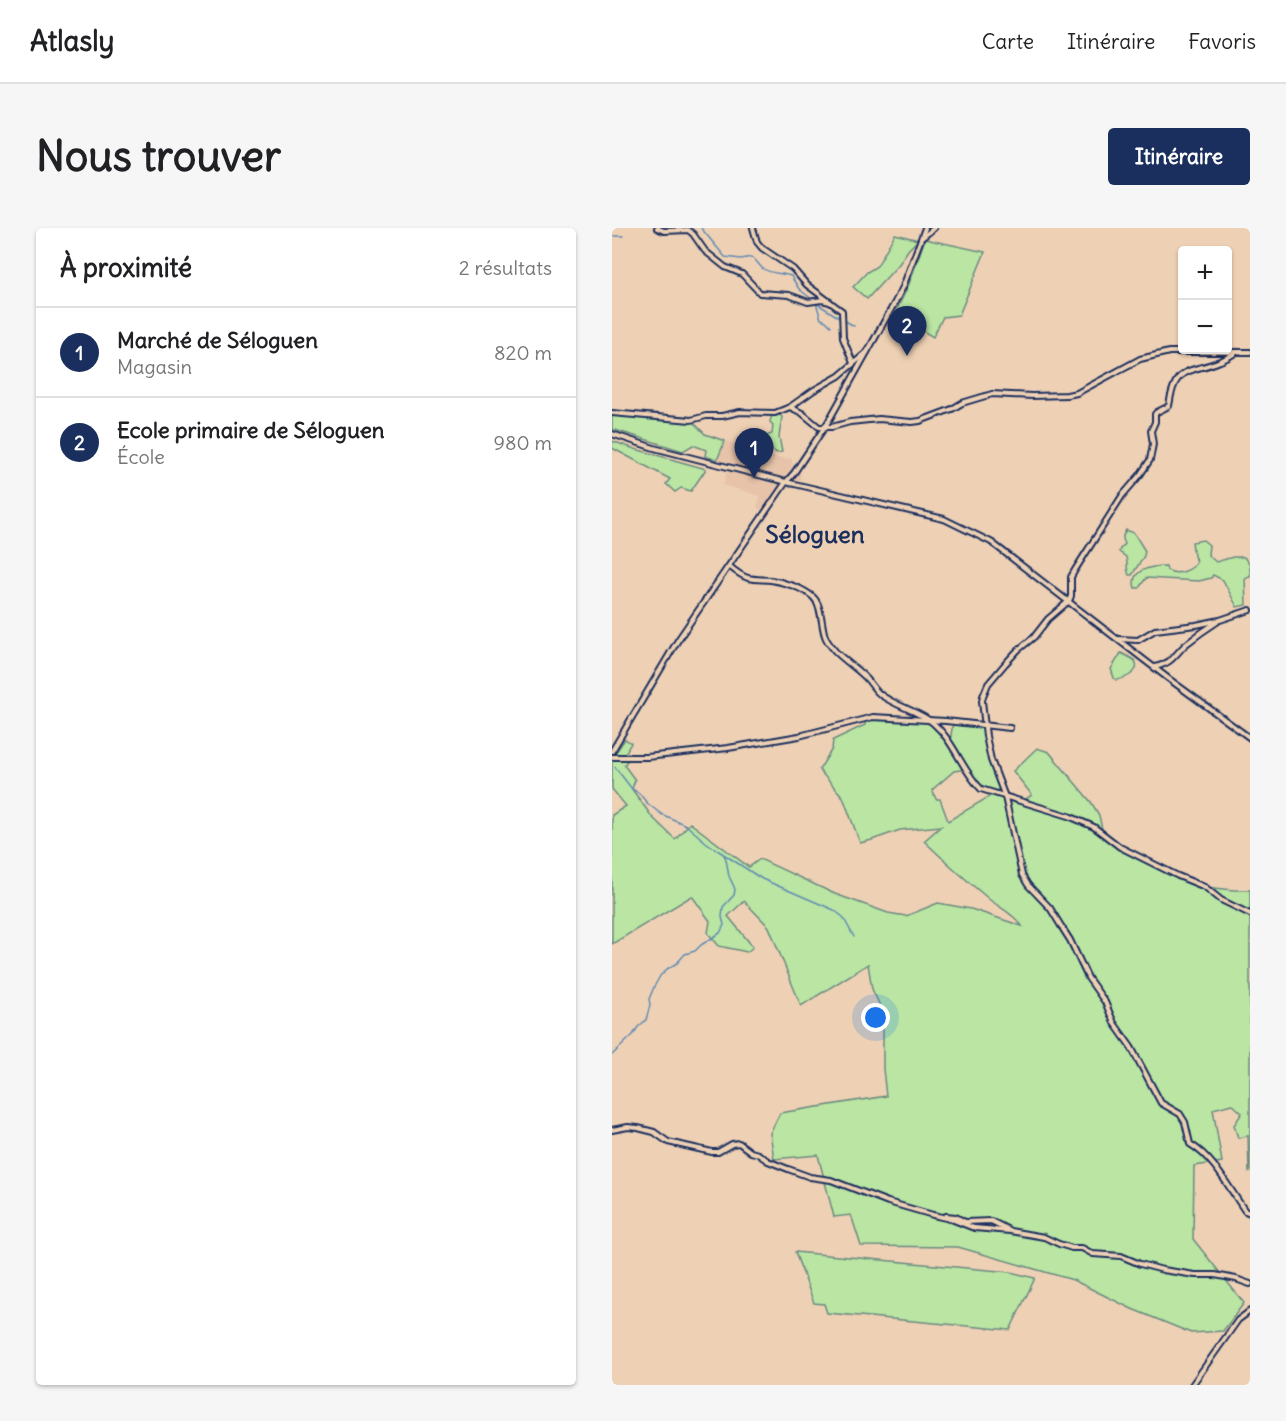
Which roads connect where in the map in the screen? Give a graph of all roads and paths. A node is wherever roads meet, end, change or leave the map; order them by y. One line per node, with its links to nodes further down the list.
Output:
1 (657, 228): 6 (street)
2 (753, 228): 6 (street)
3 (925, 228): 5 (street)
4 (934, 228): 5 (street)
5 (921, 238): 7 (street)
6 (830, 302): 10 (street)
7 (868, 351): 10 (street); 13 (street)
8 (1237, 352): 9 (street); 13 (street); 17 (street)
9 (1250, 352)
10 (853, 363): 11 (street)
11 (789, 407): 12 (street); 13 (street)
12 (612, 413)
13 (824, 428): 15 (street)
14 (612, 434): 15 (street)
15 (786, 482): 16 (street); 17 (street)
16 (729, 566): 22 (street); 26 (street)
17 (1069, 601): 20 (street); 23 (street)
18 (1250, 610): 19 (street)
19 (1220, 620): 20 (street); 21 (street)
20 (1118, 639): 21 (street)
21 (1155, 667): 25 (street)
22 (929, 721): 23 (street); 27 (street); 28 (street)
23 (985, 725): 24 (street); 28 (street)
24 (1010, 728)
25 (1250, 738)
26 (612, 751)
27 (612, 757)
28 (1005, 797): 29 (street); 31 (street)
29 (1250, 914)
30 (612, 1130): 32 (street)
31 (1250, 1213)
32 (941, 1216): 33 (street); 33 (street)
33 (1010, 1231): 34 (street)
34 (1250, 1284)
35 (1250, 1311): 36 (street)
36 (1192, 1385)

